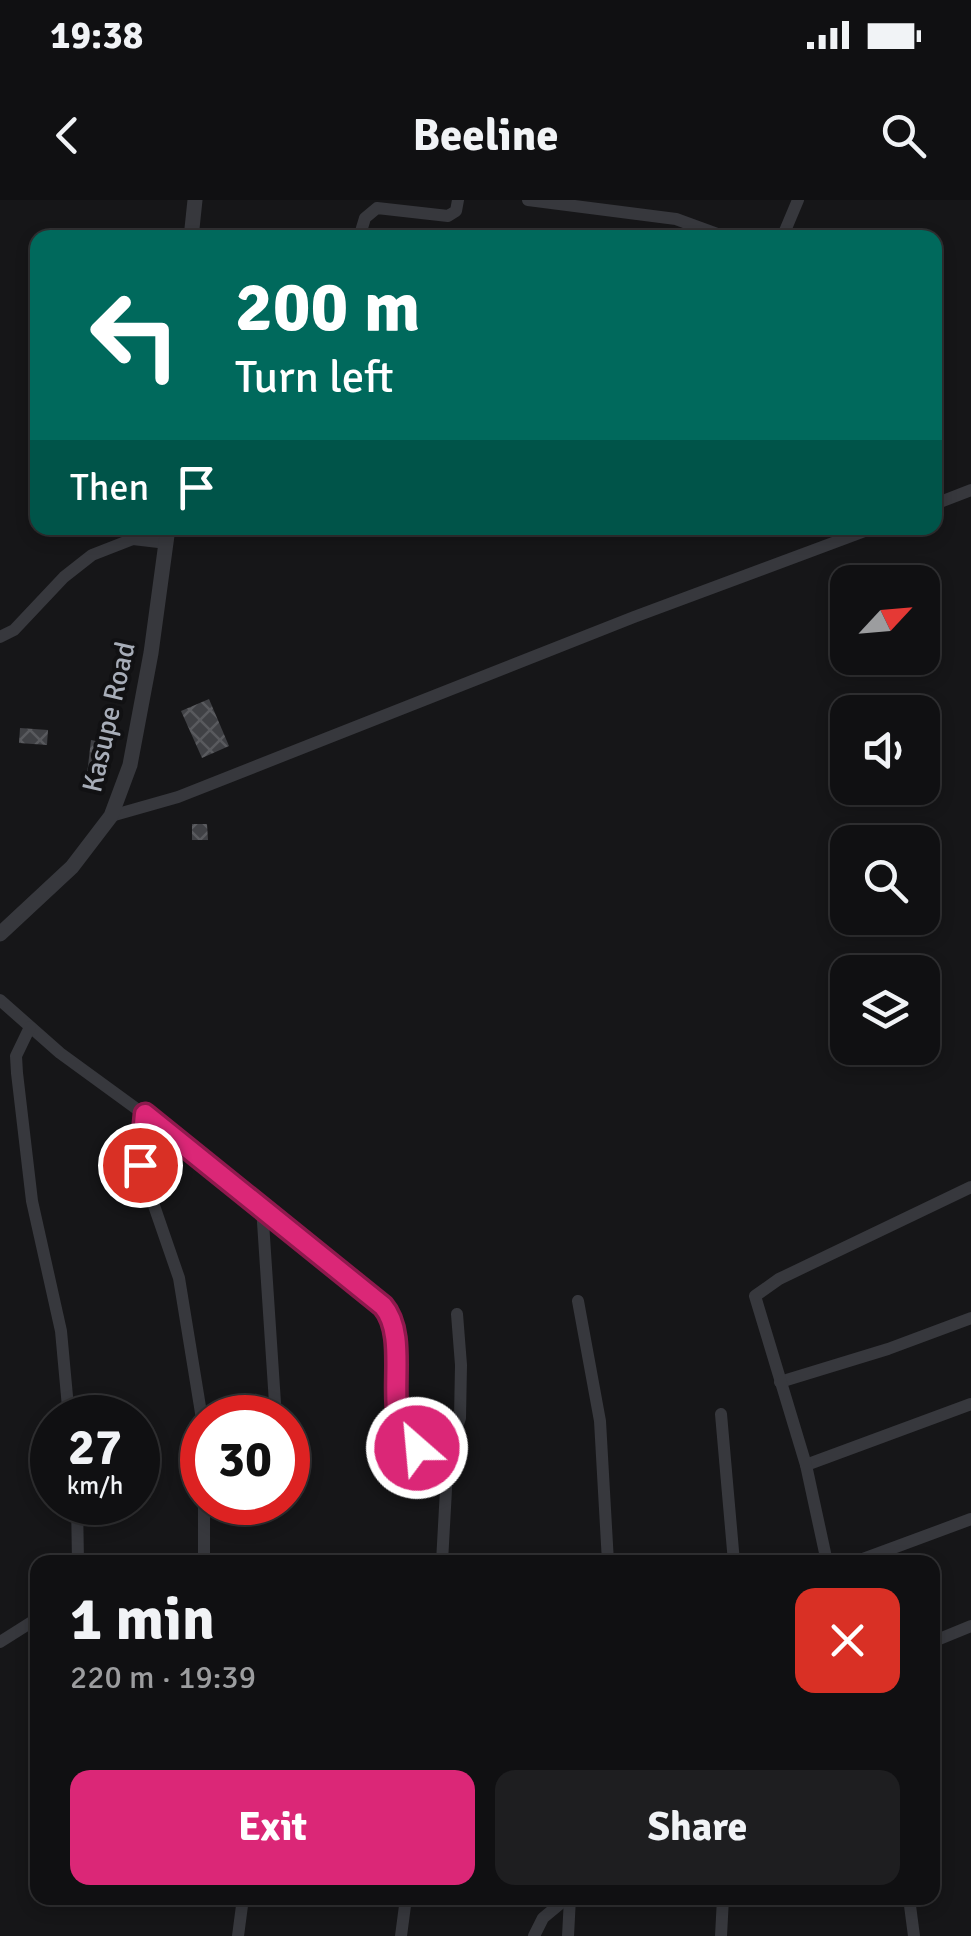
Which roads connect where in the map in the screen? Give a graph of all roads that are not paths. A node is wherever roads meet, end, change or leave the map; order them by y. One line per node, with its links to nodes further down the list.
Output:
1 (195, 200): 5 (street)
2 (458, 200): 6 (street)
3 (528, 200): 7 (street)
4 (798, 200): 8 (street)
5 (192, 230)
6 (361, 230)
7 (706, 230)
8 (785, 230)
9 (971, 490): 10 (street)
10 (942, 501)
11 (168, 535): 13 (street); 14 (street, Kasupe Road)
12 (837, 535): 14 (street)
13 (0, 637)
14 (111, 816): 15 (street, Kasupe Road)
15 (0, 934)
16 (0, 1000): 17 (street)
17 (30, 1027): 18 (street); 25 (street)
18 (145, 1114): 20 (street); 26 (street)
19 (971, 1187): 24 (street)
20 (262, 1207): 27 (street); 30 (street)
21 (578, 1301): 38 (street)
22 (457, 1314): 30 (street)
23 (971, 1318): 24 (street)
24 (780, 1382): 31 (street)
25 (68, 1395)
26 (198, 1395)
27 (274, 1395)
28 (971, 1404): 31 (street)
29 (722, 1414): 39 (street)
30 (448, 1453): 37 (street)
31 (806, 1464): 40 (street)
32 (971, 1518): 41 (street)
33 (77, 1525): 35 (street)
34 (204, 1525): 36 (street)
35 (78, 1555)
36 (204, 1555)
37 (442, 1555)
38 (608, 1555)
39 (733, 1555)
40 (826, 1555)
41 (873, 1555)
42 (30, 1623): 45 (street)
43 (971, 1626): 44 (street)
44 (940, 1639)
45 (0, 1642)
46 (242, 1905): 52 (street)
47 (405, 1905): 53 (street)
48 (559, 1905): 54 (street)
49 (568, 1905): 55 (street)
50 (723, 1905): 56 (street)
51 (911, 1905): 57 (street)
52 (238, 1936)
53 (401, 1936)
54 (534, 1936)
55 (568, 1936)
56 (722, 1936)
57 (914, 1936)

